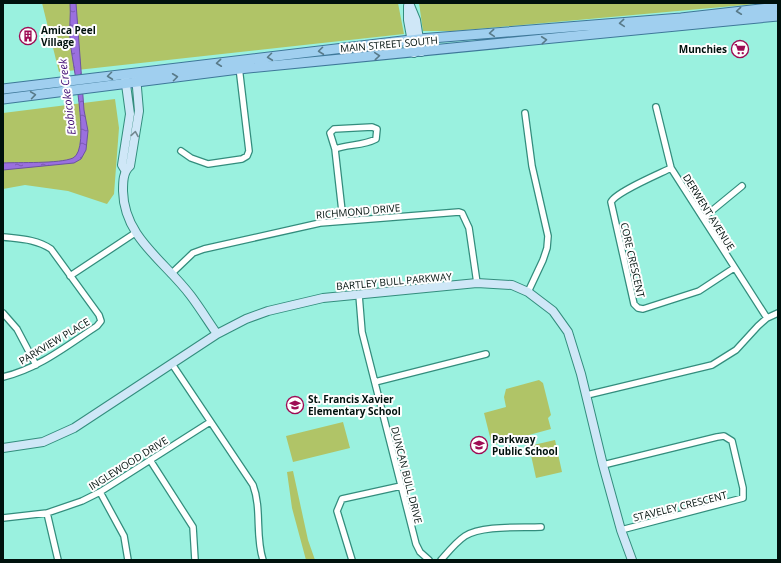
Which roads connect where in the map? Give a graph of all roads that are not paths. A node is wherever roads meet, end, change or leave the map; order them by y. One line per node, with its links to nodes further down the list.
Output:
1 (409, 3): 4 (street)
2 (778, 8): 4 (main road, MAIN STREET SOUTH, one-way to 4)
3 (778, 16): 5 (main road, MAIN STREET SOUTH, one-way to 3)
4 (415, 40): 5 (street); 6 (main road, MAIN STREET SOUTH, one-way to 6)
5 (418, 52): 6 (main road, MAIN STREET SOUTH, one-way to 5)
6 (238, 65): 7 (main road, MAIN STREET SOUTH); 15 (street)
7 (136, 78): 8 (main road, MAIN STREET SOUTH); 17 (street, one-way to 7)
8 (126, 79): 9 (main road, MAIN STREET SOUTH); 17 (street)
9 (63, 86): 10 (main road, MAIN STREET SOUTH); 11 (main road, MAIN STREET SOUTH, one-way to 9)
10 (3, 89)
11 (3, 99)
12 (656, 107): 16 (street, DERWENT AVENUE)
13 (525, 113): 27 (street)
14 (335, 150): 14 (street); 20 (street)
15 (181, 151)
16 (671, 168): 19 (street, DERWENT AVENUE); 23 (street, CORE CRESCENT)
17 (125, 170): 21 (street)
18 (742, 186): 19 (street)
19 (703, 218): 23 (street, DERWENT AVENUE)
20 (343, 220): 24 (street, RICHMOND DRIVE); 26 (street, RICHMOND DRIVE)
21 (135, 233): 24 (street); 25 (street)
22 (3, 237): 25 (street)
23 (734, 268): 31 (street, DERWENT AVENUE)
24 (171, 274): 32 (street)
25 (70, 276): 35 (street, PARKVIEW PLACE)
26 (477, 283): 27 (street, BARTLEY BULL PARKWAY); 28 (street, BARTLEY BULL PARKWAY)
27 (528, 292): 38 (street, BARTLEY BULL PARKWAY)
28 (359, 295): 32 (street, BARTLEY BULL PARKWAY); 37 (street, DUNCAN BULL DRIVE)
29 (778, 313): 31 (street)
30 (3, 314): 35 (street)
31 (767, 318): 38 (street)
32 (217, 334): 34 (street, BARTLEY BULL PARKWAY)
33 (486, 354): 37 (street)
34 (172, 364): 39 (street); 40 (street, BARTLEY BULL PARKWAY)
35 (36, 365): 36 (street, PARKVIEW PLACE)
36 (3, 377)
37 (375, 382): 43 (street, DUNCAN BULL DRIVE)
38 (587, 395): 42 (street, BARTLEY BULL PARKWAY)
39 (210, 422): 41 (street, INGLEWOOD DRIVE); 52 (street)
40 (3, 448)
41 (150, 460): 44 (street, INGLEWOOD DRIVE); 51 (street)
42 (603, 465): 48 (street, BARTLEY BULL PARKWAY); 48 (street, STAVELEY CRESCENT)
43 (401, 486): 53 (street); 54 (street, DUNCAN BULL DRIVE)
44 (100, 492): 45 (street, INGLEWOOD DRIVE); 50 (street)
45 (47, 513): 46 (street, INGLEWOOD DRIVE); 49 (street)
46 (3, 518)
47 (541, 526): 55 (street)
48 (621, 530): 56 (street, BARTLEY BULL PARKWAY)
49 (58, 560)
50 (128, 560)
51 (196, 560)
52 (263, 560)
53 (352, 560)
54 (429, 560)
55 (441, 560)
56 (632, 560)

